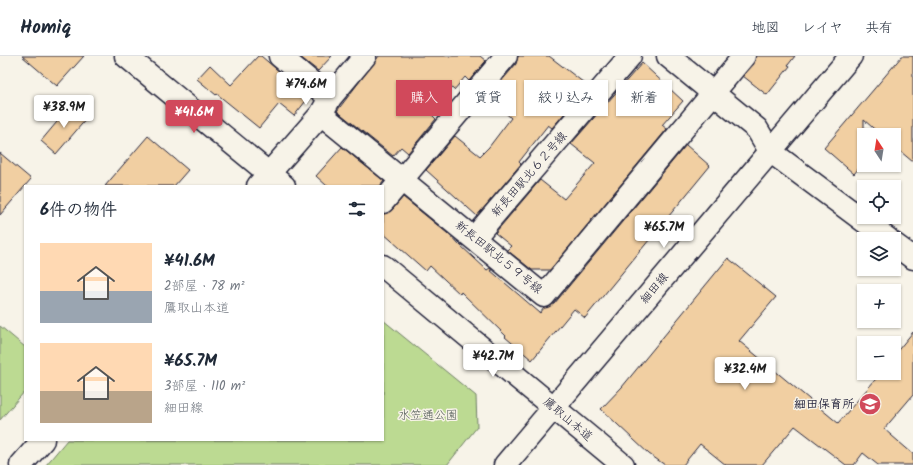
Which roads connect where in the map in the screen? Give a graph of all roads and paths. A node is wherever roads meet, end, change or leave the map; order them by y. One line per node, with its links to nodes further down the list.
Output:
1 (126, 56): 13 (street)
2 (280, 56): 10 (street, 新長田駅北５９号線)
3 (365, 56): 10 (street)
4 (506, 56): 12 (street)
5 (630, 56): 16 (street, 新長田駅北６２号線)
6 (668, 56): 9 (street)
7 (744, 56): 9 (street)
8 (851, 56): 11 (street, 細田線)
9 (714, 92): 11 (street); 16 (street, 新長田駅北５９号線)
10 (326, 106): 12 (street, 新長田駅北５９号線); 13 (street)
11 (770, 151): 15 (street); 20 (street, 細田線)
12 (403, 179): 14 (street); 16 (street, 新長田駅北５９号線)
13 (270, 182)
14 (384, 201)
15 (879, 232)
16 (474, 238)
17 (901, 249): 18 (street)
18 (913, 258)
19 (384, 267): 20 (street, 鷹取山本道)
20 (554, 407): 23 (street, 細田線); 24 (street, 鷹取山本道)
21 (42, 441): 22 (street)
22 (21, 465)
23 (505, 465)
24 (623, 465)

